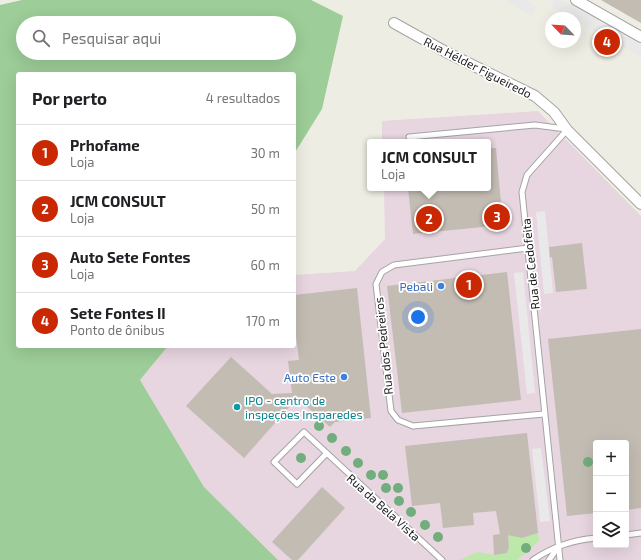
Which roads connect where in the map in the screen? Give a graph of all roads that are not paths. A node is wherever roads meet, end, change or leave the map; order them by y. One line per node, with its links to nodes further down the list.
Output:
1 (576, 0): 3 (street)
2 (394, 23): 4 (street, Rua Hélder Figueiredo)
3 (641, 36)
4 (567, 130): 5 (lane); 6 (street, Rua Hélder Figueiredo); 7 (lane, Rua de Cedofeita)
5 (409, 137)
6 (641, 204)
7 (528, 248): 8 (lane, Rua de Cedofeita); 8 (lane, Rua dos Pedreiros)
8 (544, 414): 13 (lane, Rua de Cedofeita)
9 (326, 454): 9 (lane, Rua da Bela Vista); 14 (lane, Rua da Bela Vista)
10 (641, 533): 11 (lane)
11 (629, 535)
12 (593, 538): 13 (lane)
13 (559, 546): 15 (lane); 16 (lane); 17 (lane, Rua de Cedofeita)
14 (442, 560)
15 (533, 560)
16 (549, 560)
17 (560, 560)

